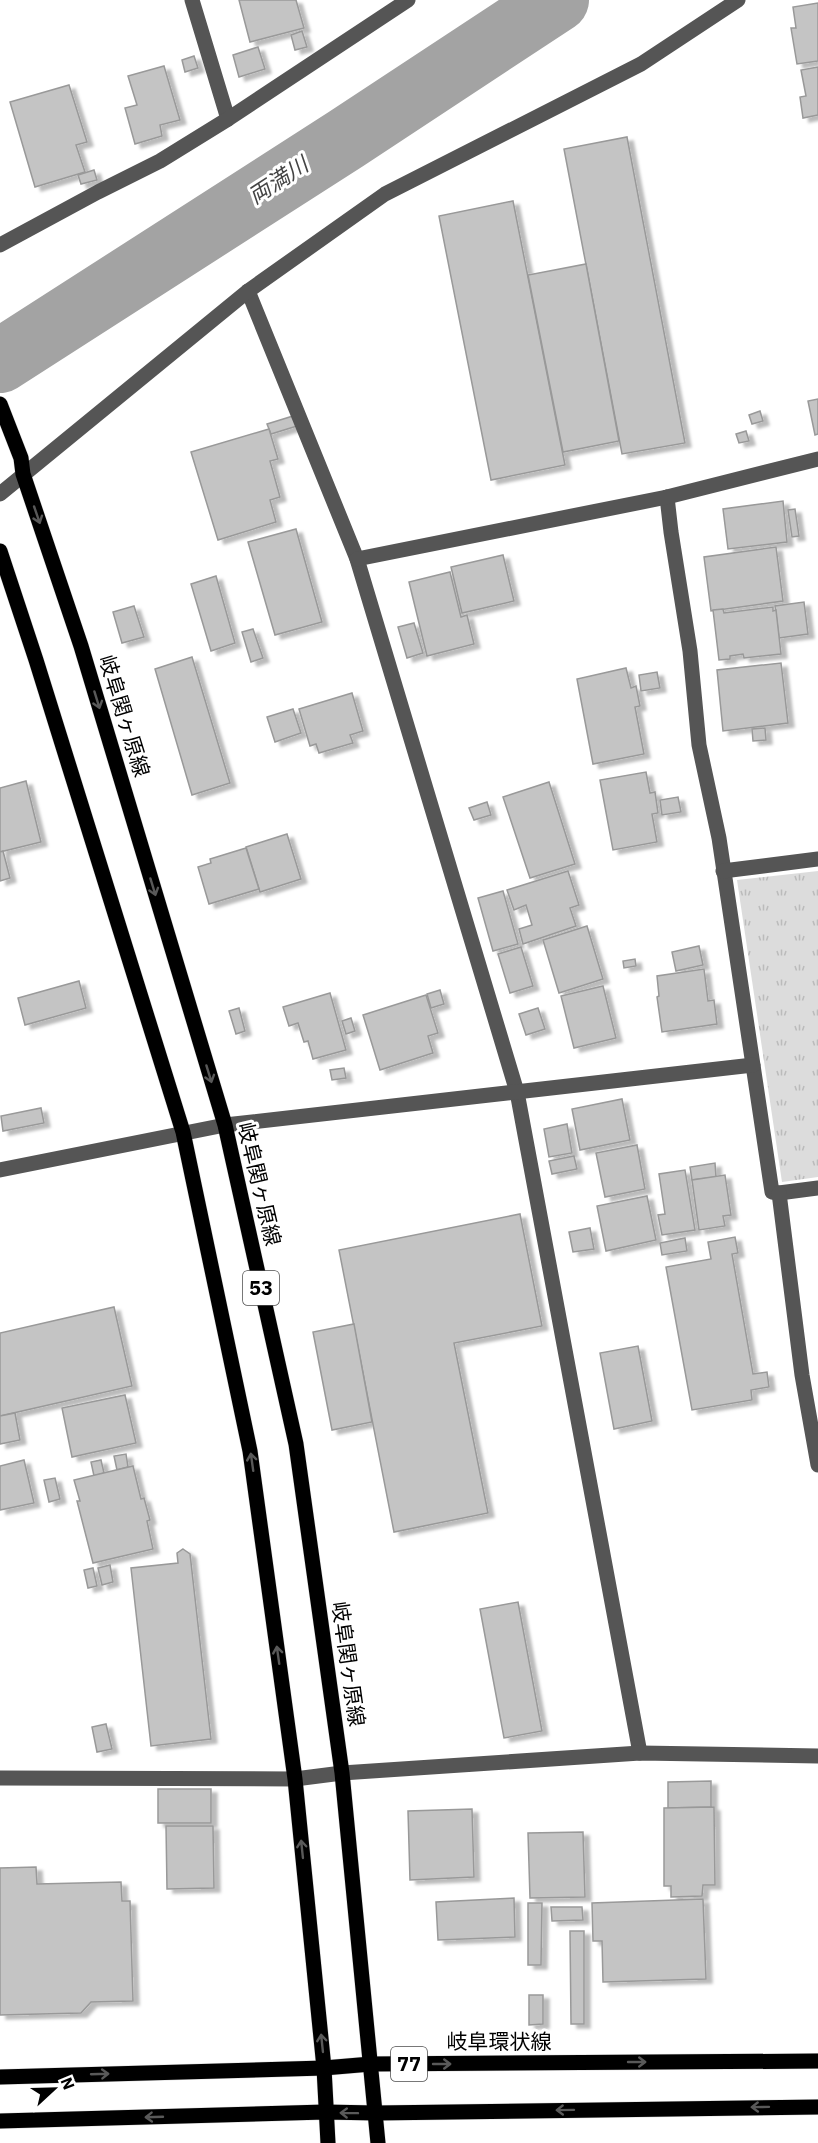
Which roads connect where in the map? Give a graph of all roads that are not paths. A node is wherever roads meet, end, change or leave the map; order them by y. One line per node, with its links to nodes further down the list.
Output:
1 (192, 0): 4 (street)
2 (408, 0): 4 (street)
3 (738, 0): 6 (street)
4 (228, 119): 5 (street)
5 (0, 245)
6 (248, 291): 9 (street); 13 (street)
7 (0, 404): 9 (main road, 岐阜関ヶ原線 / 53)
8 (818, 459): 11 (street)
9 (24, 474): 10 (street); 18 (main road, 岐阜関ヶ原線 / 53, one-way to 18)
10 (0, 494)
11 (668, 497): 13 (street); 15 (street)
12 (0, 551): 19 (main road, 53)
13 (357, 559): 17 (street)
14 (818, 859): 15 (street)
15 (723, 871): 16 (street)
16 (753, 1065): 17 (street); 22 (street)
17 (517, 1092): 18 (street); 24 (street)
18 (225, 1125): 19 (street); 26 (main road, 岐阜関ヶ原線 / 53)
19 (183, 1132): 20 (street); 28 (main road, 53, one-way to 19)
20 (0, 1170)
21 (818, 1188): 22 (street)
22 (779, 1193): 23 (street)
23 (818, 1465)
24 (640, 1753): 25 (street); 26 (street)
25 (818, 1756)
26 (342, 1773): 28 (street); 30 (main road, 岐阜関ヶ原線 / 53)
27 (0, 1778): 28 (street)
28 (295, 1779): 31 (main road, 53, one-way to 28)
29 (818, 2061): 30 (main road, 岐阜環状線 / 77, one-way to 29)
30 (371, 2064): 31 (main road, 岐阜環状線 / 77); 35 (main road, 岐阜関ヶ原線 / 53)
31 (324, 2068): 32 (main road, 岐阜環状線 / 77, one-way to 31); 34 (main road, 53)
32 (0, 2077)
33 (818, 2107): 35 (main road, 77, one-way to 35)
34 (326, 2112): 35 (main road, 77, one-way to 34); 36 (main road, 77, one-way to 36); 37 (main road, 53)
35 (376, 2113): 38 (main road, 岐阜関ヶ原線 / 53)
36 (0, 2121)
37 (328, 2143)
38 (378, 2143)

